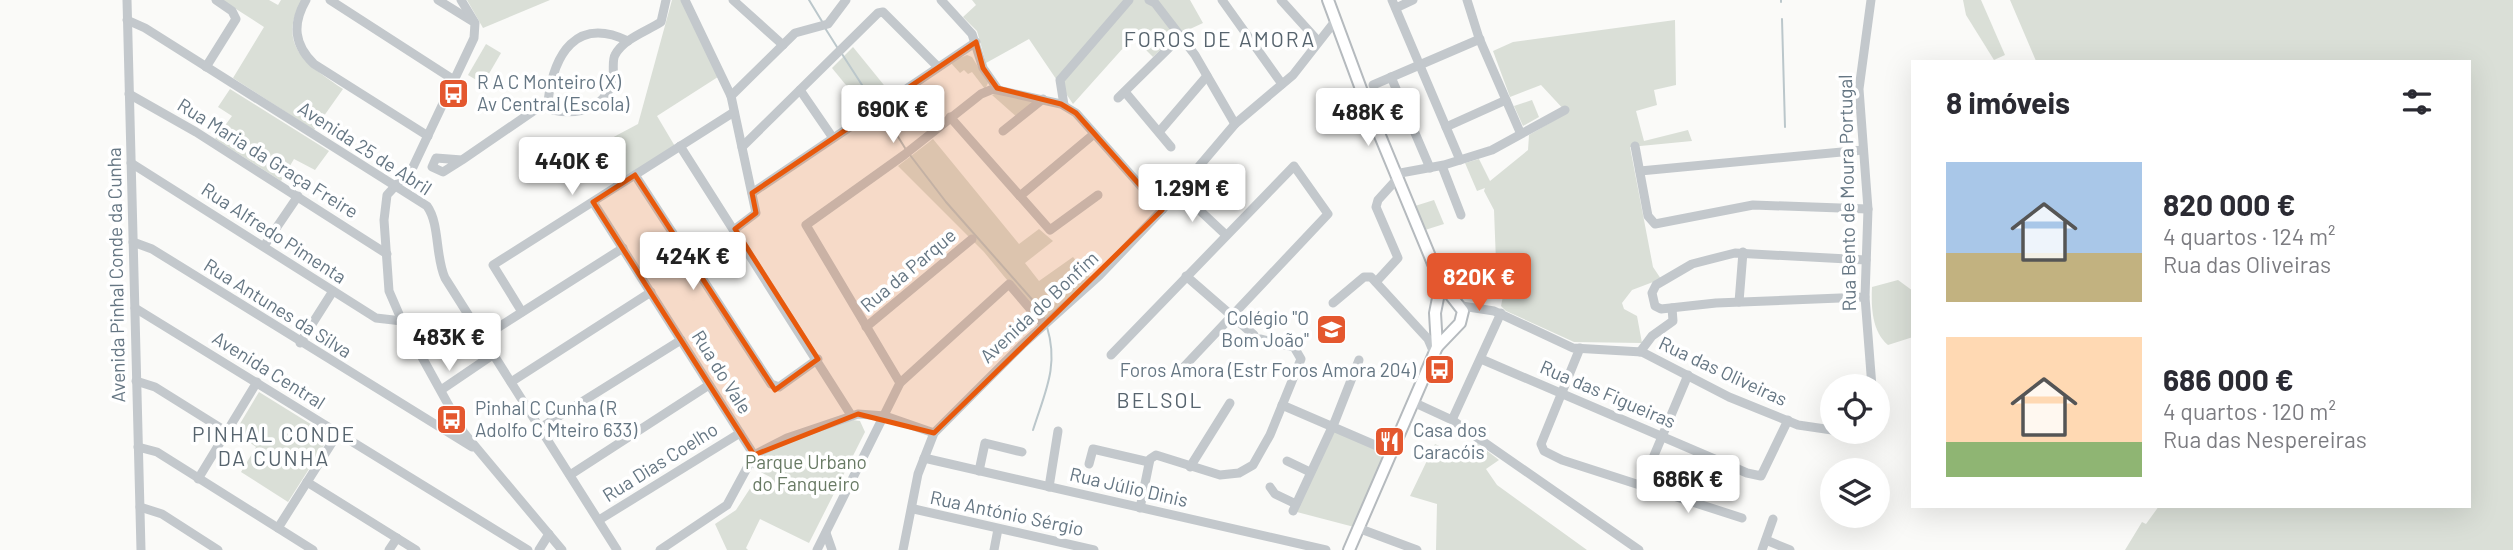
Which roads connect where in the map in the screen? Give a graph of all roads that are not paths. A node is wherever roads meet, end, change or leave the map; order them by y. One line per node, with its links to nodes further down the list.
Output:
1 (127, 0): 21 (street, Avenida Pinhal Conde da Cunha)
2 (216, 0): 31 (street)
3 (306, 0): 55 (street)
4 (330, 0): 35 (street)
5 (438, 0): 23 (street)
6 (461, 0): 23 (street)
7 (666, 0): 26 (street)
8 (685, 0): 41 (street)
9 (733, 0): 29 (street)
10 (846, 0): 29 (street)
11 (941, 0): 27 (street)
12 (1129, 0): 45 (street)
13 (1149, 0): 24 (street)
14 (1222, 0): 36 (street)
15 (1281, 0): 28 (street)
16 (1328, 0): 22 (main road)
17 (1413, 0): 20 (street)
18 (1467, 0): 25 (street)
19 (1871, 0): 61 (street, Rua Bento de Moura Portugal)
20 (1394, 4): 30 (street)
21 (127, 20): 31 (street, Avenida 25 de Abril); 40 (street, Avenida Pinhal Conde da Cunha)
22 (1336, 20): 28 (street, Avenida do Bonfim); 69 (main road)
23 (475, 23): 35 (street)
24 (1180, 37): 33 (street); 52 (street)
25 (1480, 39): 30 (street); 43 (street)
26 (628, 41): 44 (street); 44 (street)
27 (976, 41): 32 (street); 38 (street)
28 (1318, 41): 36 (street, Avenida do Bonfim)
29 (783, 45): 41 (street)
30 (1419, 64): 34 (street); 50 (street)
31 (206, 67): 70 (street, Avenida 25 de Abril)
32 (938, 67): 39 (street); 56 (street)
33 (1207, 76): 49 (street); 52 (street)
34 (1391, 77): 37 (street); 66 (street)
35 (454, 80): 55 (street)
36 (1282, 84): 49 (street, Avenida do Bonfim)
37 (1373, 85)
38 (995, 89): 42 (street); 48 (street)
39 (800, 90): 56 (street); 59 (street)
40 (129, 94): 64 (street, Avenida Pinhal Conde da Cunha); 74 (street, Rua Maria da Graça Freire)
41 (731, 96): 47 (street)
42 (1043, 99): 45 (street); 51 (street)
43 (1506, 100): 50 (street); 53 (street)
44 (548, 101): 62 (street)
45 (1064, 105): 54 (street)
46 (1565, 110): 53 (street)
47 (734, 112): 57 (street); 59 (street)
48 (950, 117): 75 (street); 109 (street)
49 (1235, 124): 71 (street, Avenida do Bonfim)
50 (1446, 127): 63 (street)
51 (1003, 131)
52 (1158, 132): 60 (street)
53 (1520, 132): 63 (street)
54 (1094, 134): 75 (street); 78 (street)
55 (428, 136): 70 (street)
56 (833, 138): 72 (street)
57 (680, 146): 68 (street); 80 (street)
58 (1635, 146): 67 (street)
59 (742, 147): 72 (street)
60 (1171, 147)
61 (1863, 150): 67 (street); 77 (street, Rua Bento de Moura Portugal)
62 (462, 160)
63 (1460, 160): 65 (street)
64 (131, 163): 83 (street, Avenida Pinhal Conde da Cunha); 84 (street, Rua Alfredo Pimenta)
65 (1442, 166): 66 (street); 79 (street)
66 (1430, 168): 69 (street)
67 (1640, 171): 77 (street)
68 (635, 175): 76 (street); 118 (street)
69 (1396, 176): 90 (street); 91 (main road)
70 (395, 187): 87 (street); 110 (street, Avenida 25 de Abril)
71 (1179, 191): 78 (street, Avenida do Bonfim); 81 (street)
72 (752, 193): 80 (street)
73 (1098, 195): 75 (street)
74 (298, 196): 84 (street); 87 (street, Rua Maria da Graça Freire)
75 (1020, 196)
76 (593, 202): 85 (street, Rua do Vale); 102 (street)
77 (1868, 209): 88 (street, Rua Bento de Moura Portugal)
78 (1162, 210): 106 (street, Avenida do Bonfim)
79 (1461, 215)
80 (735, 229): 118 (street)
81 (1226, 235): 89 (street); 104 (street)
82 (972, 239): 109 (street, Rua da Parque)
83 (133, 242): 99 (street, Avenida Pinhal Conde da Cunha); 112 (street, Rua Antunes da Silva)
84 (264, 246): 92 (street, Rua Alfredo Pimenta)
85 (623, 248): 93 (street, Rua do Vale); 102 (street)
86 (1743, 252): 88 (street); 95 (street); 101 (street)
87 (387, 254): 105 (street)
88 (1866, 260): 94 (street, Rua Bento de Moura Portugal)
89 (1186, 276): 104 (street); 117 (street)
90 (1376, 282): 96 (street); 113 (street)
91 (1441, 283): 97 (main road); 98 (main road)
92 (333, 291): 105 (street, Rua Alfredo Pimenta); 112 (street)
93 (651, 292): 111 (street, Rua do Vale); 126 (street)
94 (1865, 298): 95 (street); 122 (street, Rua Bento de Moura Portugal)
95 (1739, 302): 101 (street)
96 (1333, 303)
97 (1458, 304): 98 (main road); 100 (street, Rua das Oliveiras); 107 (main road)
98 (1437, 306): 108 (main road)
99 (135, 308): 124 (street, Avenida Pinhal Conde da Cunha); 125 (street, Avenida Central)
100 (1481, 308): 103 (street, Rua das Oliveiras); 107 (street)
101 (1672, 308): 115 (street)
102 (522, 312): 110 (street)
103 (1501, 313): 114 (street, Rua das Oliveiras); 119 (street)
104 (1230, 317): 121 (street); 133 (street)
105 (402, 321): 129 (street)
106 (1044, 325): 127 (street); 145 (street, Avenida do Bonfim)
107 (1459, 325): 108 (main road); 113 (main road)
108 (1437, 326): 113 (main road)
109 (866, 327): 127 (street)
110 (483, 337): 116 (street, Avenida 25 de Abril)
111 (681, 340): 128 (street, Rua do Vale); 140 (street)
112 (300, 342): 148 (street, Rua Antunes da Silva)
113 (1433, 346): 131 (main road)
114 (1580, 348): 115 (street, Rua das Oliveiras); 130 (street)
115 (1640, 352): 123 (street, Rua das Oliveiras)
116 (494, 354): 126 (street, Avenida 25 de Abril); 129 (street)
117 (1111, 355)
118 (818, 359): 134 (street)
119 (1480, 359): 130 (street, Rua das Figueiras); 136 (street)
120 (1359, 360): 138 (street)
121 (1178, 372)
122 (1871, 374)
123 (1688, 376): 137 (street, Rua das Oliveiras); 146 (street)
124 (136, 381): 142 (street); 147 (street, Avenida Pinhal Conde da Cunha)
125 (257, 382): 142 (street); 143 (street, Avenida Central)
126 (511, 382): 140 (street, Avenida 25 de Abril)
127 (900, 383): 135 (street)
128 (709, 385): 144 (street, Rua do Vale); 159 (street)
129 (441, 390): 148 (street)
130 (1561, 393): 146 (street, Rua das Figueiras); 162 (street)
131 (1413, 402): 136 (street); 150 (main road)
132 (1230, 403): 156 (street)
133 (1282, 405): 138 (street); 156 (street)
134 (851, 415): 135 (street); 151 (street)
135 (885, 416): 145 (street); 174 (street)
136 (1452, 420): 196 (street)
137 (1788, 420): 139 (street, Rua das Oliveiras); 146 (street, Rua das Figueiras)
138 (1330, 427): 150 (street); 158 (street)
139 (1820, 427)
140 (540, 428): 159 (street, Avenida 25 de Abril)
141 (1058, 431): 163 (street)
142 (227, 432): 160 (street)
143 (338, 433): 161 (street); 183 (street, Avenida Central)
144 (740, 433): 151 (street, Rua do Vale); 170 (street, Rua Dias Coelho)
145 (934, 433): 152 (street)
146 (1661, 436): 162 (street)
147 (138, 447): 160 (street); 165 (street, Avenida Pinhal Conde da Cunha)
148 (476, 449): 175 (street)
149 (1022, 452): 157 (street)
150 (1391, 452): 172 (main road)
151 (754, 455): 187 (street)
152 (924, 458): 157 (street, Rua Júlio Dinis); 167 (street)
153 (1287, 461): 158 (street)
154 (1149, 462): 155 (street); 156 (street); 166 (street)
155 (1089, 464)
156 (1191, 467)
157 (979, 471): 163 (street, Rua Júlio Dinis)
158 (1310, 472): 164 (street)
159 (570, 475): 170 (street, Avenida 25 de Abril)
160 (198, 479): 171 (street)
161 (307, 482): 171 (street); 176 (street)
162 (1642, 484): 168 (street)
163 (1049, 487): 166 (street, Rua Júlio Dinis)
164 (1270, 487)
165 (140, 507): 179 (street, Avenida Pinhal Conde da Cunha); 180 (street)
166 (1140, 508): 193 (street, Rua Júlio Dinis)
167 (914, 509): 173 (street, Rua António Sérgio); 190 (street)
168 (1742, 518)
169 (1773, 519): 177 (street)
170 (599, 520): 186 (street, Avenida 25 de Abril)
171 (278, 528): 178 (street)
172 (1359, 528): 194 (main road); 195 (street)
173 (998, 529): 191 (street); 192 (street, Rua António Sérgio)
174 (825, 533): 188 (street); 189 (street)
175 (549, 534): 184 (street); 185 (street)
176 (397, 538): 181 (street); 182 (street)
177 (1766, 540): 197 (street); 198 (street)
178 (307, 548)
179 (141, 550)
180 (218, 550)
181 (389, 550)
182 (416, 550)
183 (528, 550)
184 (539, 550)
185 (562, 550)
186 (617, 550)
187 (660, 550)
188 (817, 550)
189 (832, 550)
190 (903, 550)
191 (994, 550)
192 (1094, 550)
193 (1326, 550)
194 (1349, 550)
195 (1417, 550)
196 (1639, 550)
197 (1762, 550)
198 (1790, 550)

